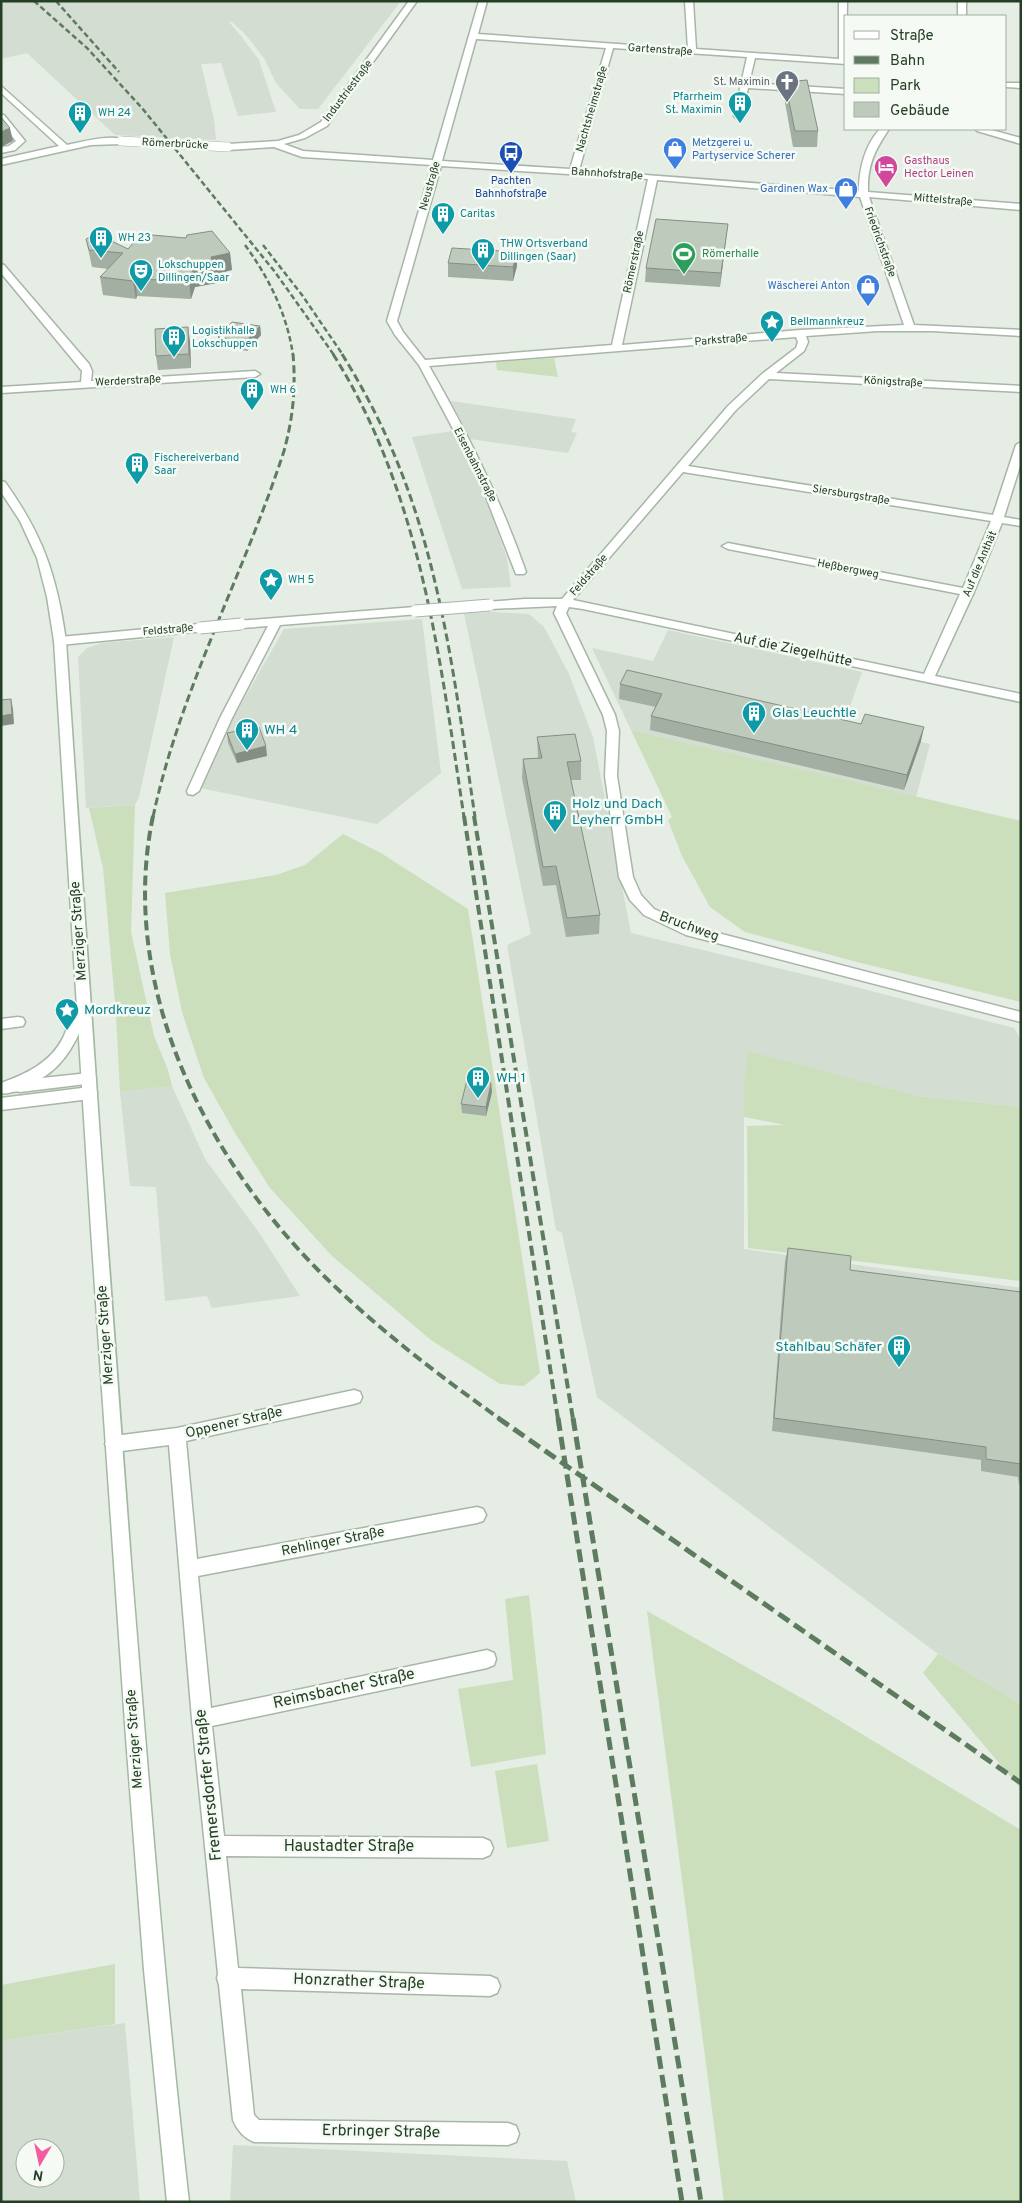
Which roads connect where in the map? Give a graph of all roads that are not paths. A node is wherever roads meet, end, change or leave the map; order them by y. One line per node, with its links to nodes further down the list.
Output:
1 (413, 1): 21 (street, Industriestraße)
2 (484, 1): 7 (street, Neustraße)
3 (689, 1): 9 (street)
4 (843, 1): 11 (street)
5 (962, 1): 6 (street)
6 (962, 15)
7 (474, 36): 8 (street, Gartenstraße); 29 (street, Neustraße)
8 (610, 46): 9 (street, Gartenstraße); 30 (street, Nachtsheimstraße)
9 (692, 52): 10 (street, Gartenstraße)
10 (751, 56): 11 (street, Gartenstraße); 12 (street)
11 (844, 62)
12 (744, 85): 16 (street); 17 (street)
13 (1007, 85): 14 (street)
14 (1021, 86)
15 (1, 88): 25 (street)
16 (844, 92)
17 (738, 116)
18 (1, 117): 26 (street)
19 (884, 130): 32 (street, Friedrichstraße)
20 (983, 130): 22 (street)
21 (299, 138): 23 (street, Industriestraße); 27 (street, Bahnhofstraße)
22 (1021, 141)
23 (275, 144): 24 (street, Industriestraße); 27 (street, Bahnhofstraße)
24 (228, 146): 25 (street, Römerbrücke, bridge)
25 (65, 147): 28 (street)
26 (1, 150)
27 (349, 158): 29 (street, Bahnhofstraße)
28 (1, 162)
29 (437, 163): 30 (street, Bahnhofstraße); 39 (street, Neustraße)
30 (574, 172): 31 (street, Bahnhofstraße)
31 (653, 177): 32 (street, Bahnhofstraße); 38 (street, Römerstraße)
32 (864, 193): 33 (street, Mittelstraße); 35 (street, Friedrichstraße)
33 (1021, 206)
34 (1, 267): 42 (street)
35 (910, 328): 36 (street, Parkstraße); 37 (street, Parkstraße)
36 (800, 333): 38 (street, Parkstraße); 41 (street, Feldstraße)
37 (1021, 333)
38 (616, 348): 39 (street, Parkstraße)
39 (422, 362): 51 (street, Eisenbahnstraße)
40 (255, 374): 42 (street, Werderstraße)
41 (766, 376): 43 (street, Königstraße); 46 (street, Feldstraße)
42 (86, 384): 44 (street, Werderstraße)
43 (1021, 388)
44 (1, 390)
45 (1021, 445): 48 (street, Auf die Anthät)
46 (681, 468): 48 (street, Siersburgstraße); 53 (street, Feldstraße)
47 (1, 484): 55 (street, Merziger Straße)
48 (998, 519): 49 (street, Siersburgstraße); 52 (street, Auf die Anthät)
49 (1021, 523)
50 (728, 546): 52 (street, Heßbergweg)
51 (520, 572)
52 (968, 592): 56 (street, Auf die Anthät)
53 (565, 603): 54 (street, Feldstraße, bridge); 56 (street, Auf die Ziegelhütte); 60 (street, Bruchweg)
54 (276, 621): 55 (street, Feldstraße, bridge); 58 (street)
55 (60, 641): 59 (street, Merziger Straße)
56 (928, 678): 57 (street, Auf die Ziegelhütte)
57 (1021, 698)
58 (192, 791)
59 (84, 1006): 63 (street, Merziger Straße); 64 (street)
60 (1021, 1017)
61 (18, 1022): 62 (street)
62 (1, 1024)
63 (90, 1086): 64 (street); 65 (street); 68 (street, Merziger Straße)
64 (3, 1089)
65 (1, 1104)
66 (354, 1397): 67 (street, Oppener Straße)
67 (177, 1436): 68 (street, Oppener Straße); 70 (street, Fremersdorfer Straße)
68 (114, 1444): 79 (street, Merziger Straße)
69 (477, 1515): 70 (street, Rehlinger Straße)
70 (189, 1569): 72 (street, Fremersdorfer Straße)
71 (487, 1660): 72 (street, Reimsbacher Straße)
72 (202, 1718): 73 (street, Fremersdorfer Straße)
73 (216, 1846): 74 (street, Haustadter Straße); 75 (street, Fremersdorfer Straße)
74 (483, 1848)
75 (228, 1978): 76 (street, Honzrather Straße); 77 (street, Fremersdorfer Straße)
76 (490, 1986)
77 (254, 2130): 78 (street, Erbringer Straße)
78 (508, 2134)
79 (178, 2200)

